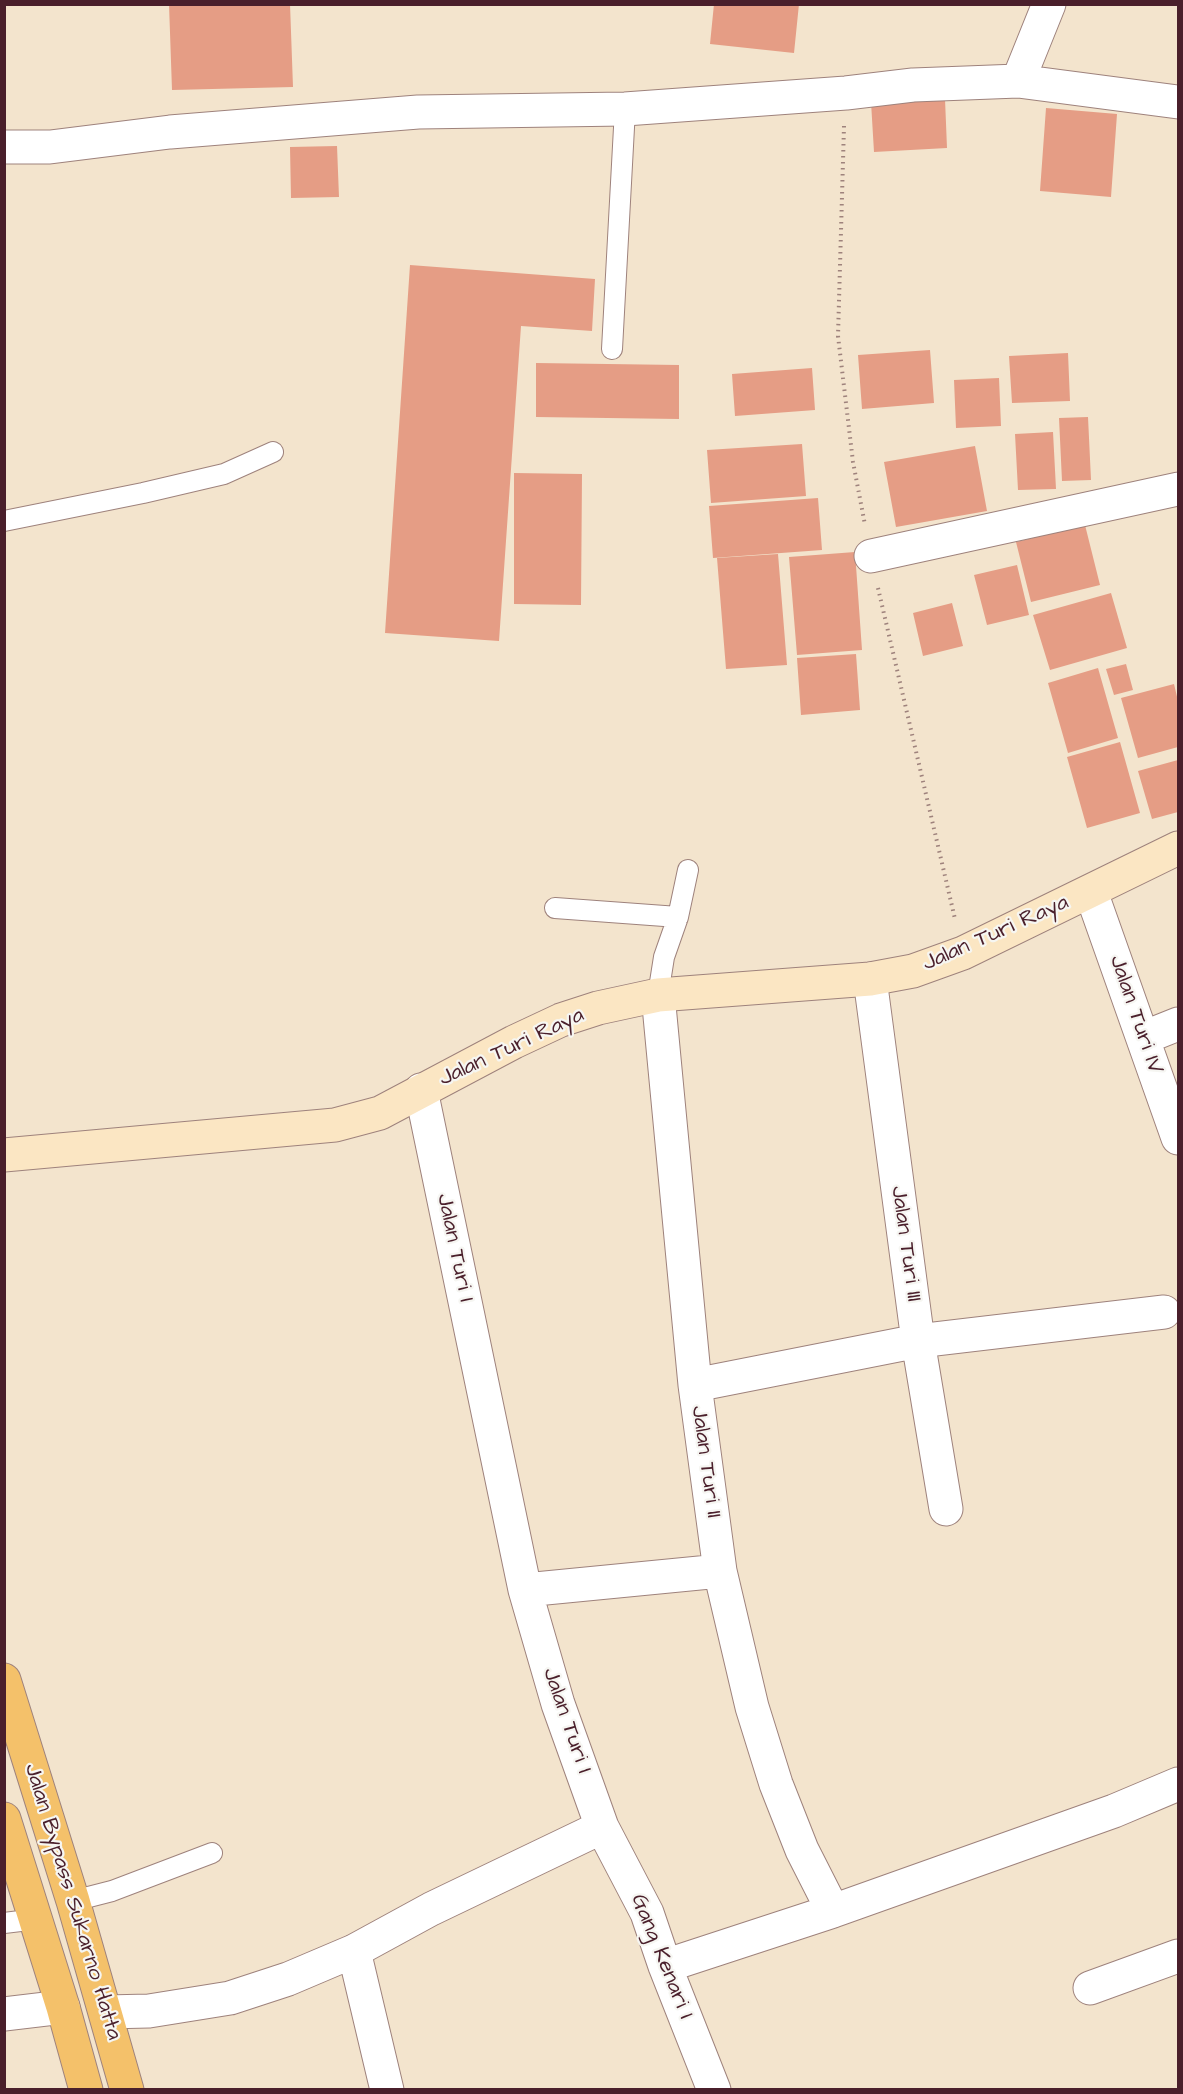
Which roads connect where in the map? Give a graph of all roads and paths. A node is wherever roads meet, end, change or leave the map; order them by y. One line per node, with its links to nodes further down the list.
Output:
1 (1049, 4): 2 (street)
2 (1018, 81): 3 (street); 4 (street)
3 (846, 93): 5 (street); 11 (path)
4 (1179, 102)
5 (625, 109): 6 (street); 7 (lane)
6 (4, 147)
7 (612, 349)
8 (273, 452): 10 (lane)
9 (1179, 489): 11 (street)
10 (4, 521)
11 (871, 556): 17 (path)
12 (1179, 848): 14 (street, Jalan Turi Raya)
13 (688, 870): 16 (lane)
14 (1091, 892): 17 (street, Jalan Turi Raya); 21 (street, Jalan Turi IV)
15 (555, 908): 16 (lane)
16 (678, 917): 19 (lane)
17 (963, 952): 18 (street, Jalan Turi Raya)
18 (870, 979): 19 (street, Jalan Turi Raya); 26 (street, Jalan Turi III)
19 (658, 995): 22 (street, Jalan Turi Raya); 27 (street, Jalan Turi II)
20 (1179, 1024): 21 (street)
21 (1143, 1038): 23 (street, Jalan Turi IV)
22 (421, 1090): 24 (street, Jalan Turi Raya); 30 (street, Jalan Turi I)
23 (1179, 1138)
24 (4, 1155)
25 (1164, 1312): 26 (street)
26 (918, 1341): 27 (street); 28 (street, Jalan Turi III)
27 (694, 1384): 29 (street, Jalan Turi II)
28 (946, 1509)
29 (720, 1571): 30 (street); 37 (street, Jalan Turi II)
30 (525, 1590): 34 (street, Jalan Turi I)
31 (4, 1680): 36 (highway, Jalan Bypass Sukarno Hatta)
32 (1179, 1784): 37 (street)
33 (4, 1819): 38 (highway, Jalan Bypass Sukarno Hatta)
34 (602, 1827): 40 (street); 42 (street, Gang Kenari I)
35 (212, 1853): 36 (lane)
36 (73, 1901): 45 (highway, Jalan Bypass Sukarno Hatta)
37 (833, 1911): 42 (street)
38 (37, 1919): 39 (lane); 44 (highway, Jalan Bypass Sukarno Hatta)
39 (4, 1923)
40 (354, 1951): 45 (street); 49 (street)
41 (1179, 1956): 43 (street)
42 (665, 1966): 50 (street, Gang Kenari I)
43 (1090, 1988)
44 (63, 2007): 46 (street); 47 (highway, Jalan Bypass Sukarno Hatta)
45 (106, 2013): 48 (highway, Jalan Bypass Sukarno Hatta)
46 (4, 2014)
47 (86, 2090)
48 (127, 2090)
49 (387, 2090)
50 (714, 2090)

